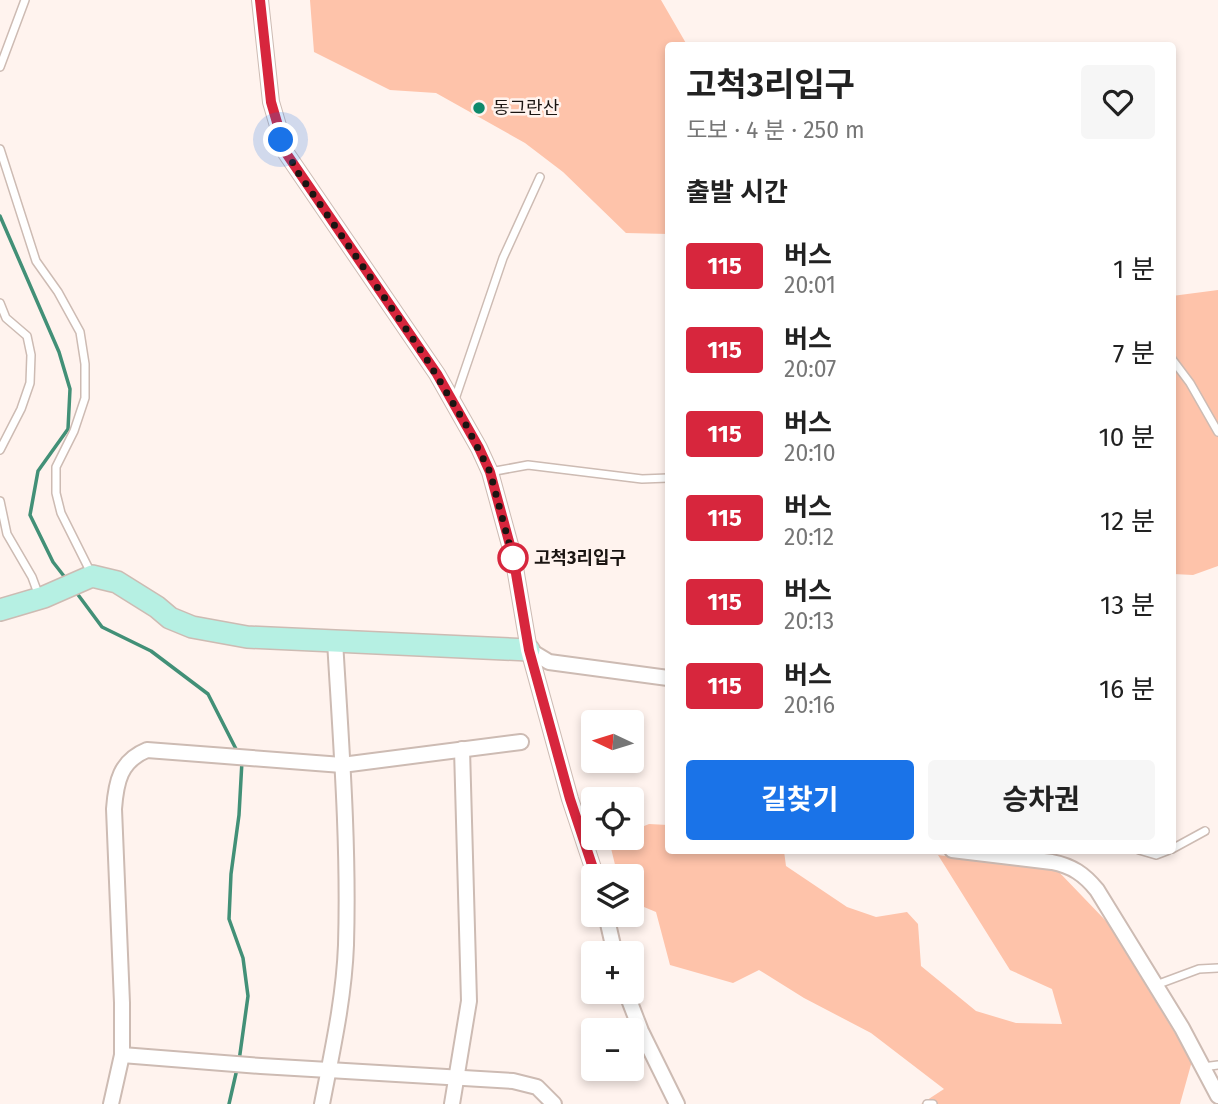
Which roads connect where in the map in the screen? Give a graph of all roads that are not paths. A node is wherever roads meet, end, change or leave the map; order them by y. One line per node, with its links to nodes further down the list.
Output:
1 (25, 0): 3 (lane)
2 (260, 0): 8 (street)
3 (0, 67)
4 (0, 149): 14 (lane)
5 (540, 177): 8 (lane)
6 (0, 303): 10 (lane)
7 (1176, 364): 9 (lane)
8 (454, 403): 11 (street)
9 (1218, 432)
10 (0, 450)
11 (490, 472): 12 (lane); 18 (street)
12 (665, 478)
13 (0, 500): 15 (lane)
14 (89, 577): 15 (street); 17 (street)
15 (44, 597): 16 (street)
16 (2, 605)
17 (335, 641): 18 (street); 22 (street)
18 (529, 650): 19 (street); 26 (street)
19 (665, 678)
20 (522, 742): 21 (street)
21 (462, 750): 22 (street); 33 (street)
22 (342, 765): 30 (street); 32 (street)
23 (1205, 831): 24 (lane)
24 (1176, 847)
25 (985, 854): 28 (street)
26 (592, 864)
27 (1218, 968): 28 (lane)
28 (1156, 985): 31 (street)
29 (631, 1004): 39 (street)
30 (122, 1055): 32 (street); 35 (street)
31 (1211, 1066): 34 (street)
32 (329, 1070): 33 (street); 36 (street)
33 (456, 1077): 37 (street); 38 (street)
34 (1218, 1098): 42 (lane)
35 (111, 1104)
36 (322, 1104)
37 (452, 1104)
38 (554, 1104)
39 (677, 1104)
40 (927, 1104): 41 (lane)
41 (933, 1104)
42 (1209, 1104)

